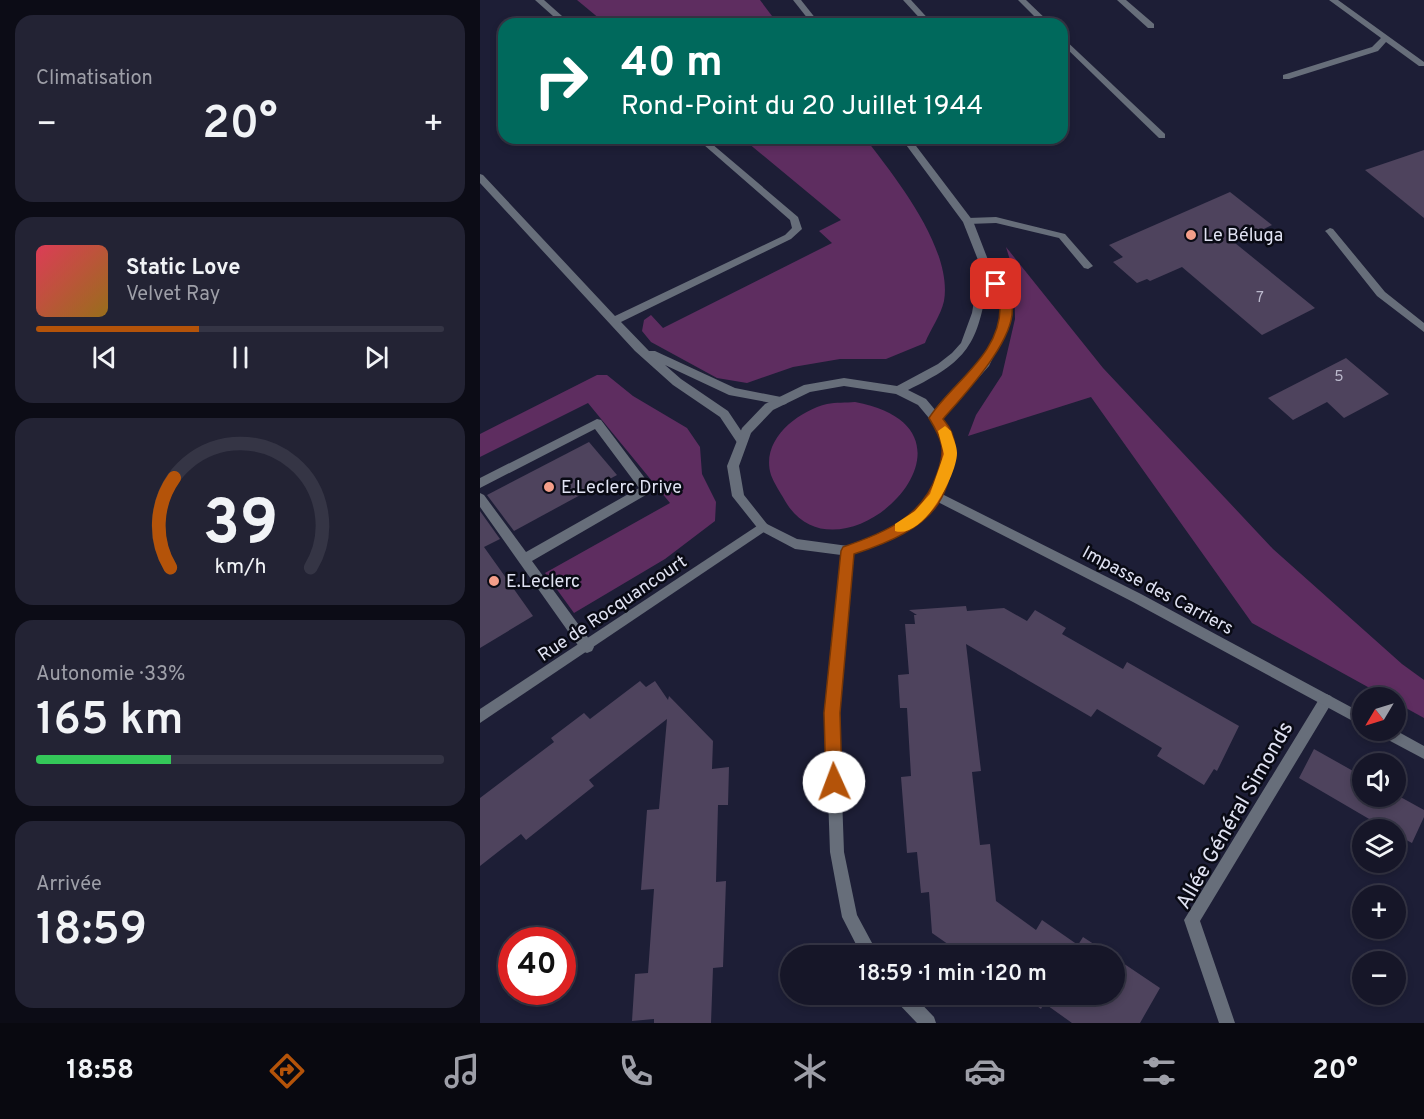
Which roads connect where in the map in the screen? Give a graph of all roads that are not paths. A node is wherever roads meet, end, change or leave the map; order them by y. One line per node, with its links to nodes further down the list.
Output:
1 (539, 0): 7 (street)
2 (797, 0): 8 (street)
3 (907, 0): 9 (street)
4 (1022, 0): 10 (street)
5 (1121, 0): 11 (street)
6 (1333, 0): 12 (street)
7 (560, 18)
8 (811, 18)
9 (924, 18)
10 (1041, 18)
11 (1151, 26)
12 (1386, 38): 14 (street); 15 (street)
13 (1068, 45): 16 (street)
14 (1422, 64)
15 (1286, 77)
16 (1162, 136)
17 (707, 144): 24 (street)
18 (910, 144): 20 (street)
19 (480, 177): 24 (street)
20 (968, 222): 22 (street); 23 (street)
21 (1330, 231): 25 (street)
22 (985, 265): 27 (street); 29 (street)
23 (1088, 266)
24 (614, 321): 26 (street)
25 (1424, 328)
26 (639, 348): 28 (street); 30 (street)
27 (898, 390): 28 (street); 29 (street)
28 (782, 401): 30 (street)
29 (936, 418): 32 (street)
30 (742, 441): 34 (street)
31 (480, 483): 36 (street)
32 (936, 496): 35 (street); 38 (street, Impasse des Carriers)
33 (480, 498): 36 (street)
34 (763, 527): 35 (street); 37 (street, Rue de Rocquancourt)
35 (848, 551): 43 (street)
36 (525, 559): 37 (street)
37 (587, 647): 40 (street, Rue de Rocquancourt)
38 (1326, 700): 39 (street, Impasse des Carriers); 46 (street, Allée Général Simonds)
39 (1352, 714)
40 (480, 717)
41 (1402, 741): 42 (street)
42 (1424, 753)
43 (865, 945)
44 (911, 1005): 45 (street)
45 (928, 1023)
46 (1227, 1023)

